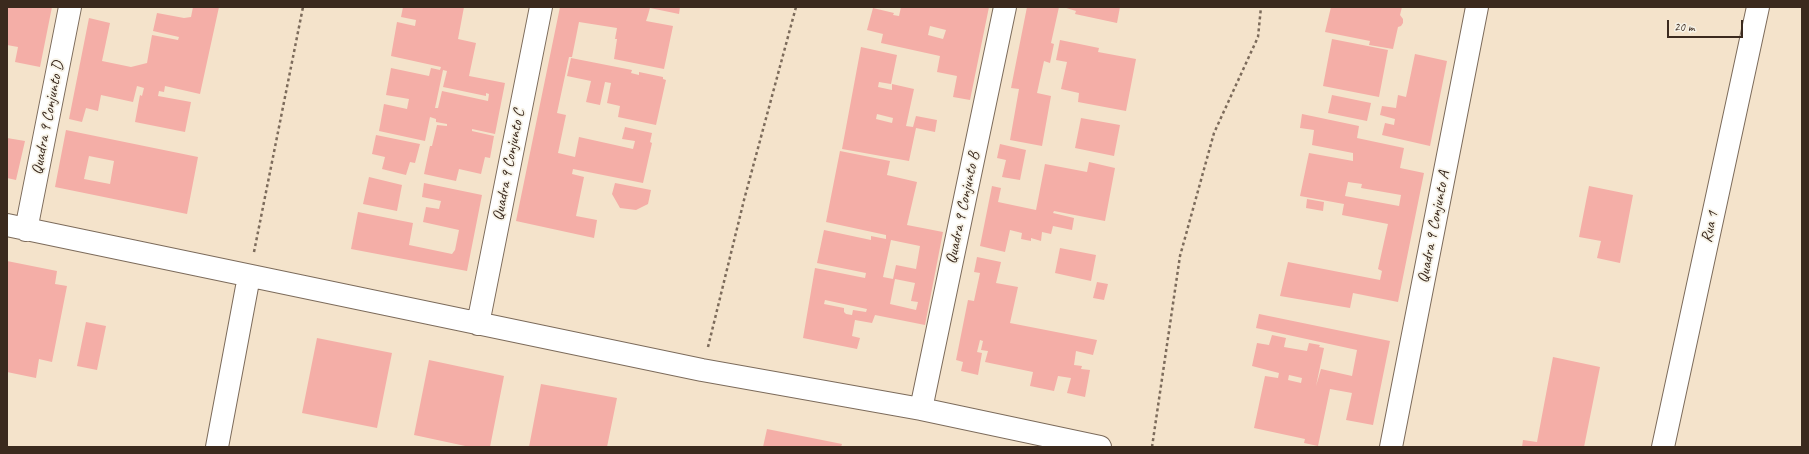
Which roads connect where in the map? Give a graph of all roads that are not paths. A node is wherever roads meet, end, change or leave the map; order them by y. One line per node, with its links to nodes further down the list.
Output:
1 (70, 7): 6 (street, Quadra 9 Conjunto D)
2 (540, 7): 8 (street, Quadra 9 Conjunto C)
3 (1005, 7): 9 (street, Quadra 9 Conjunto B)
4 (1477, 7): 12 (street, Quadra 9 Conjunto A)
5 (1758, 7): 13 (street, Rua 1)
6 (16, 227): 7 (street)
7 (249, 276): 8 (street); 10 (street)
8 (478, 324): 9 (street)
9 (922, 409): 11 (street)
10 (217, 447)
11 (1100, 447)
12 (1391, 447)
13 (1663, 447)

